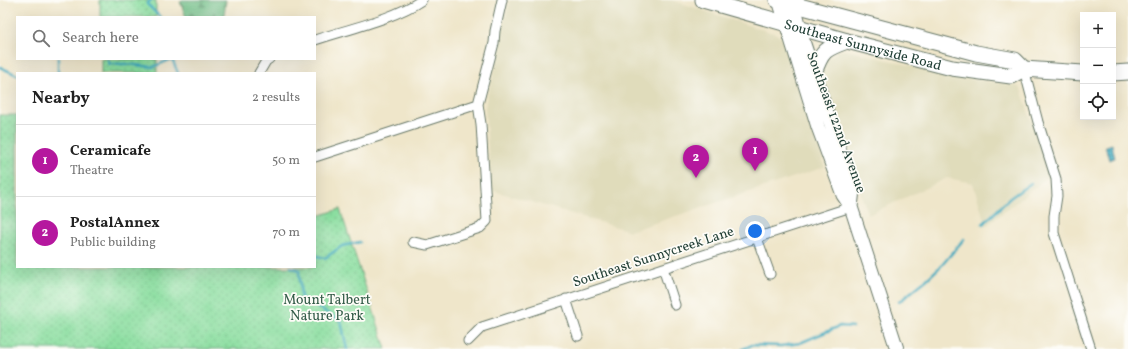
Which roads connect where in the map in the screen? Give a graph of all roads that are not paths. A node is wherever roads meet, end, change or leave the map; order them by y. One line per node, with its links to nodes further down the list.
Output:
1 (422, 0): 6 (street)
2 (502, 0): 17 (street)
3 (703, 0): 5 (main road, Southeast Sunnyside Road)
4 (785, 1): 5 (main road, Southeast 122nd Avenue); 8 (main road, Southeast Sunnyside Road)
5 (793, 26): 7 (main road, Southeast Sunnyside Road); 14 (main road, Southeast 122nd Avenue); 18 (main road, Southeast 122nd Avenue)
6 (316, 40)
7 (847, 41): 10 (main road, Southeast Sunnyside Road); 14 (main road)
8 (976, 53): 10 (main road); 11 (main road, Southeast Sunnyside Road)
9 (268, 60): 12 (street)
10 (952, 68): 11 (main road, Southeast Sunnyside Road)
11 (1024, 69): 15 (main road, Southeast Sunnyside Road); 31 (street)
12 (260, 72)
13 (1128, 72): 16 (main road)
14 (814, 73): 20 (main road, Southeast 122nd Avenue)
15 (1080, 73)
16 (1116, 73)
17 (478, 104): 19 (street); 23 (street)
18 (818, 127): 20 (main road); 21 (main road, Southeast 122nd Avenue)
19 (316, 157)
20 (841, 158): 21 (main road, Southeast 122nd Avenue)
21 (851, 207): 22 (street, Southeast Sunnycreek Lane); 30 (main road, Southeast 122nd Avenue)
22 (757, 238): 24 (street, Southeast Sunnycreek Lane); 25 (street)
23 (413, 242)
24 (663, 268): 26 (street, Southeast Sunnycreek Lane); 27 (street)
25 (770, 274)
26 (566, 299): 28 (street); 29 (street, Southeast Sunnycreek Lane)
27 (675, 305)
28 (578, 336)
29 (468, 341)
30 (897, 349)
31 (1091, 349)

